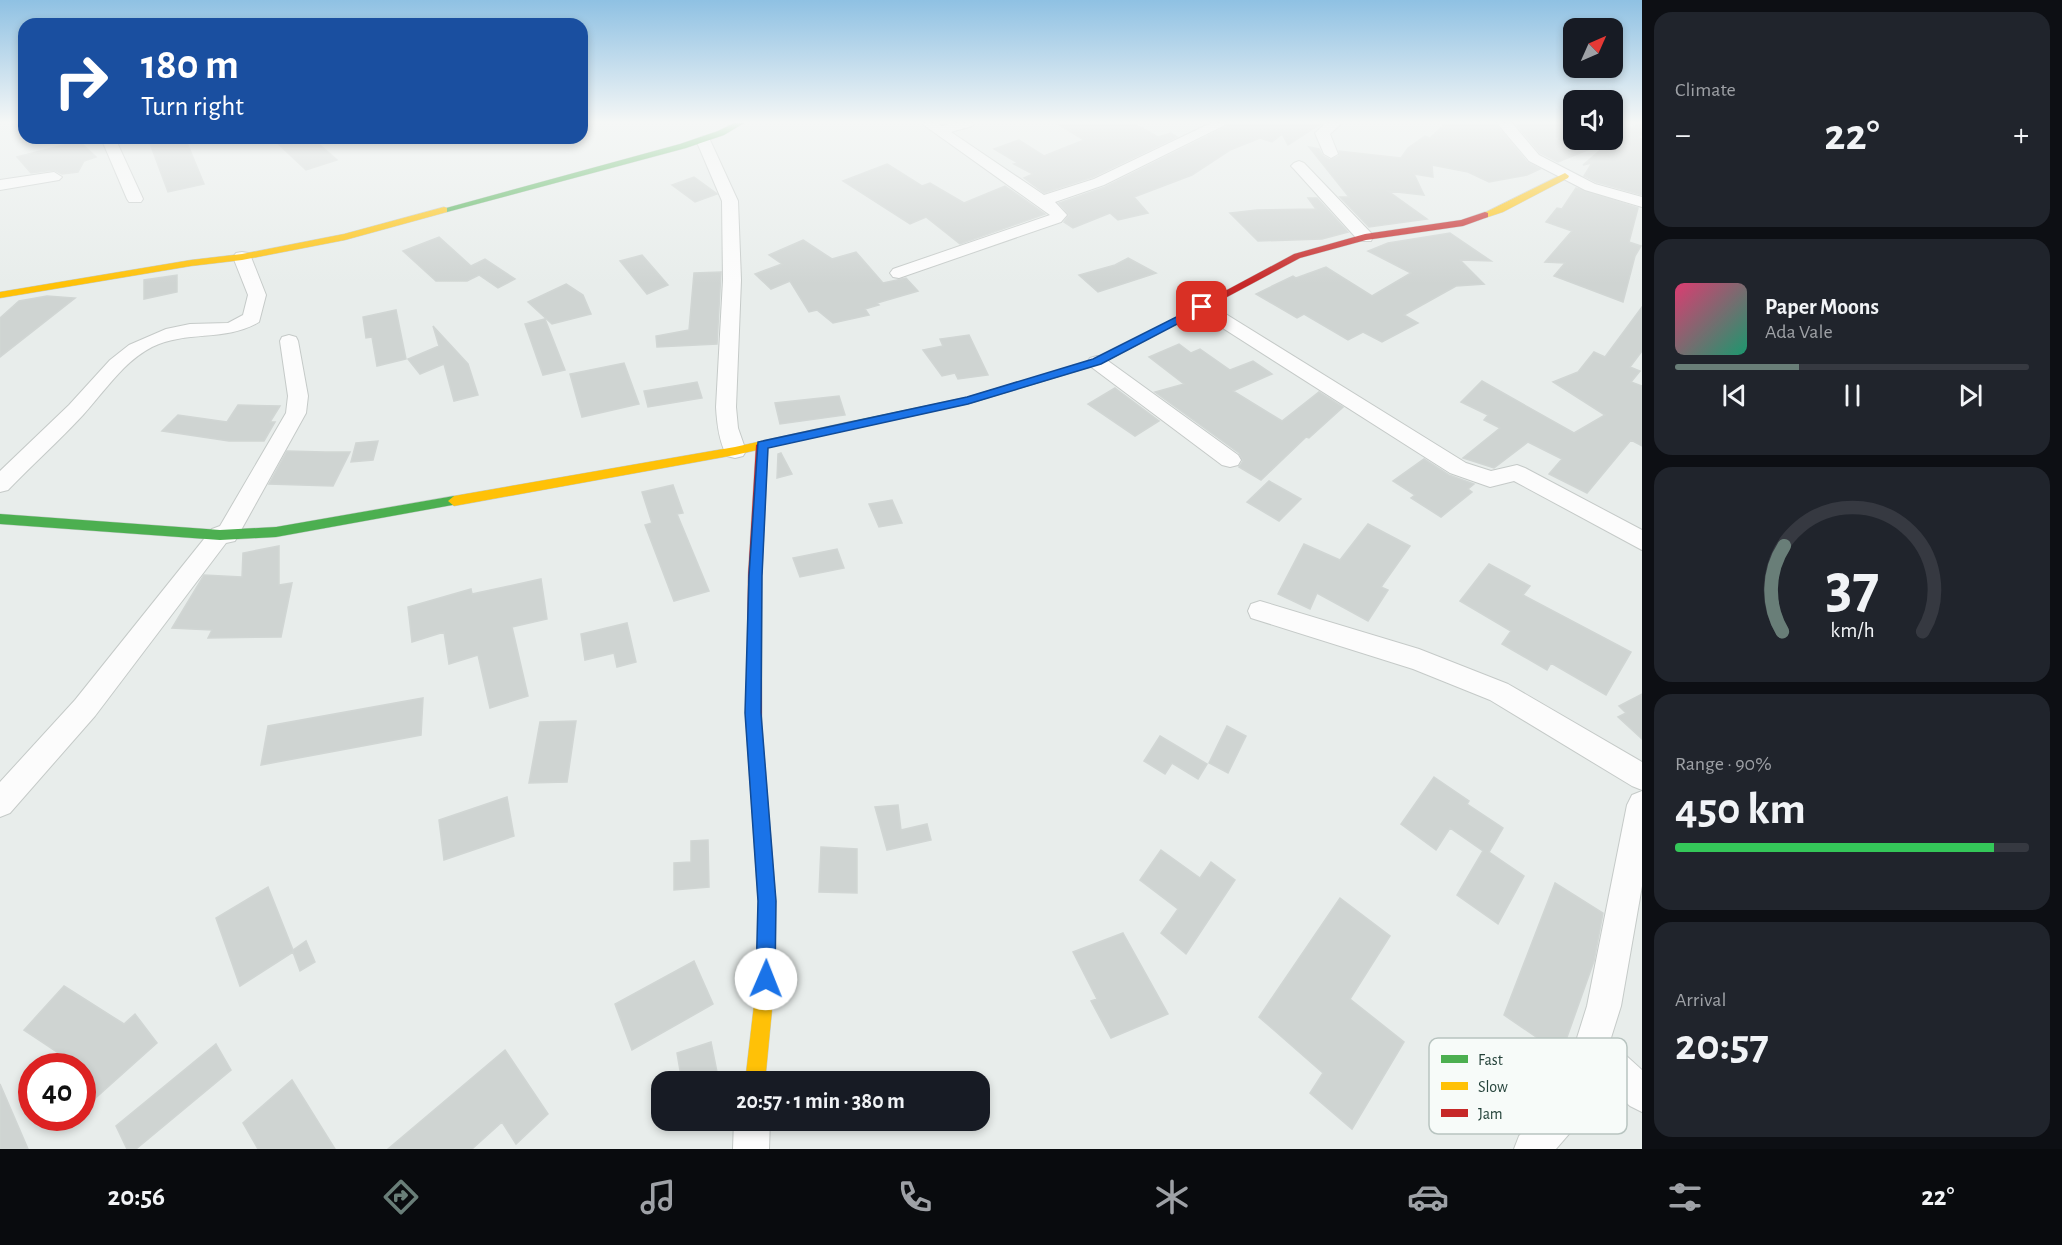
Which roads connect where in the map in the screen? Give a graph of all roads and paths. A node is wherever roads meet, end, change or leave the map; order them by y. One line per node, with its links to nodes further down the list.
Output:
1 (54, 177): 10 (street)
2 (125, 177): 11 (street)
3 (571, 177): 15 (street)
4 (719, 177): 22 (street)
5 (1006, 177): 12 (street)
6 (1110, 177): 12 (street)
7 (1309, 177): 14 (street)
8 (1564, 177): 14 (street)
9 (1567, 177): 13 (street)
10 (0, 185)
11 (135, 199)
12 (1042, 201): 16 (street)
13 (1642, 202)
14 (1365, 237): 18 (street)
15 (242, 256): 17 (street); 24 (street)
16 (899, 273)
17 (0, 295)
18 (1202, 307): 20 (street); 27 (street)
19 (288, 341): 26 (street)
20 (1097, 362): 21 (street); 23 (street)
21 (762, 445): 22 (street); 33 (street)
22 (735, 451): 26 (street)
23 (1230, 460)
24 (0, 484)
25 (0, 519): 26 (street)
26 (224, 535): 30 (street)
27 (1642, 541)
28 (1260, 611): 29 (street)
29 (1642, 777)
30 (0, 803)
31 (1642, 806): 32 (street)
32 (1594, 1038)
33 (756, 1071)
34 (1627, 1080): 35 (street)
35 (1642, 1094)
36 (752, 1131): 38 (street)
37 (1545, 1134): 39 (street)
38 (751, 1149)
39 (1532, 1149)

